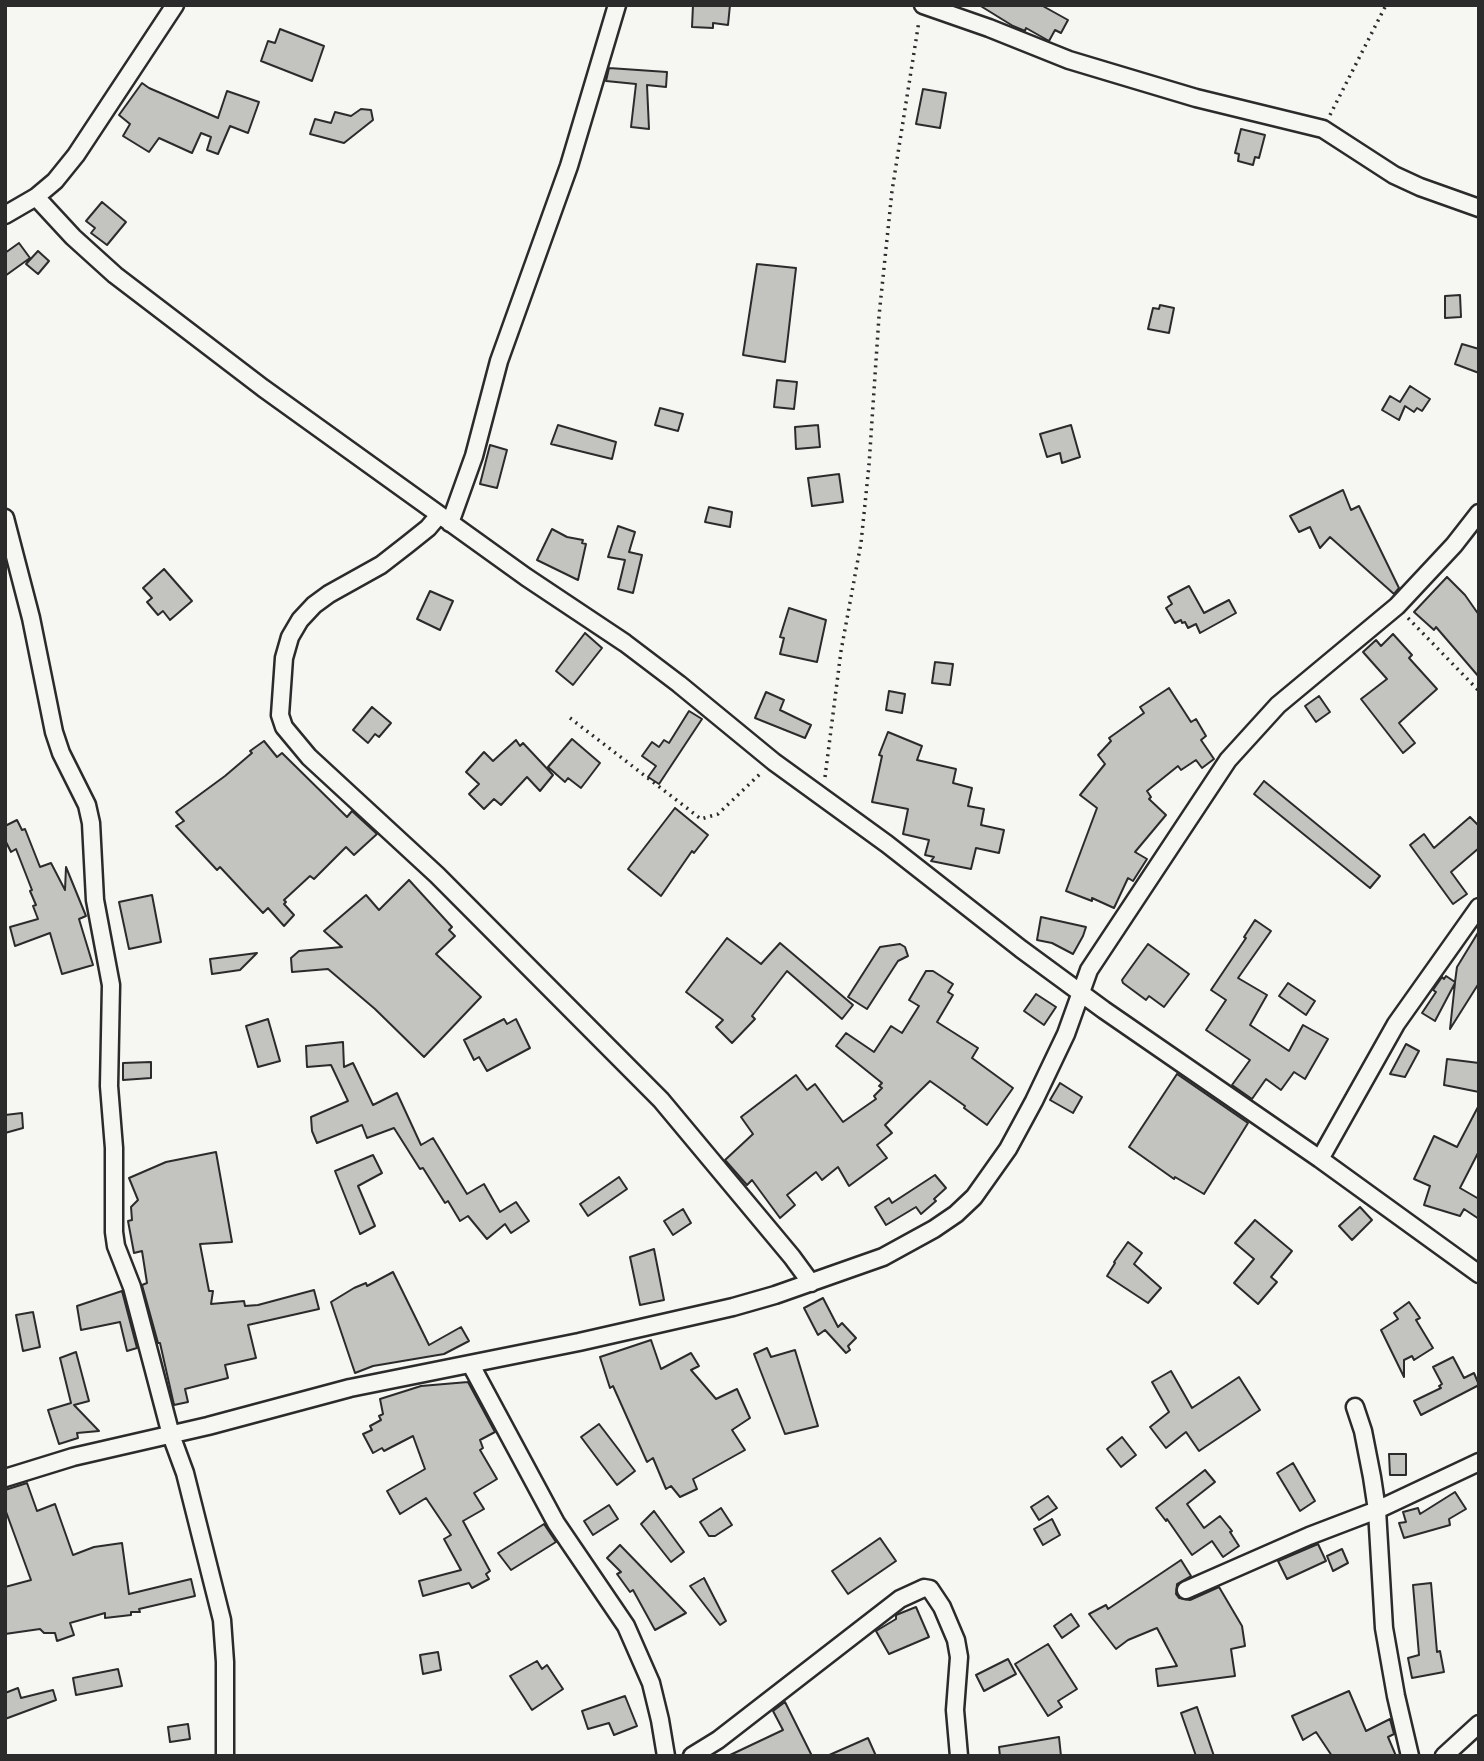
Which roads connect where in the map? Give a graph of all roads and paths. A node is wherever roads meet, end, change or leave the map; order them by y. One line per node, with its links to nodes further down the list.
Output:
1 (175, 5): 6 (street)
2 (617, 5): 11 (street)
3 (1386, 5): 5 (path)
4 (921, 11): 5 (street); 16 (path)
5 (1323, 129): 7 (street)
6 (36, 197): 8 (street); 11 (street)
7 (1479, 208)
8 (5, 215)
9 (1479, 513): 12 (street)
10 (5, 518): 24 (street)
11 (444, 519): 15 (street); 21 (street)
12 (1397, 606): 13 (path); 18 (street)
13 (1479, 691)
14 (570, 718): 15 (path)
15 (774, 762): 16 (street)
16 (823, 797): 18 (street)
17 (1479, 907): 19 (street)
18 (1081, 992): 19 (street); 21 (street)
19 (1320, 1159): 20 (street)
20 (1479, 1274)
21 (811, 1283): 22 (street)
22 (471, 1365): 24 (street); 31 (street)
23 (1355, 1407): 27 (street)
24 (171, 1435): 26 (street); 30 (street)
25 (1479, 1462): 27 (street)
26 (5, 1478)
27 (1377, 1510): 28 (street); 34 (street)
28 (1186, 1590)
29 (1479, 1724): 35 (street)
30 (225, 1756)
31 (666, 1756)
32 (692, 1756): 33 (street)
33 (959, 1756)
34 (1410, 1756)
35 (1444, 1756)

